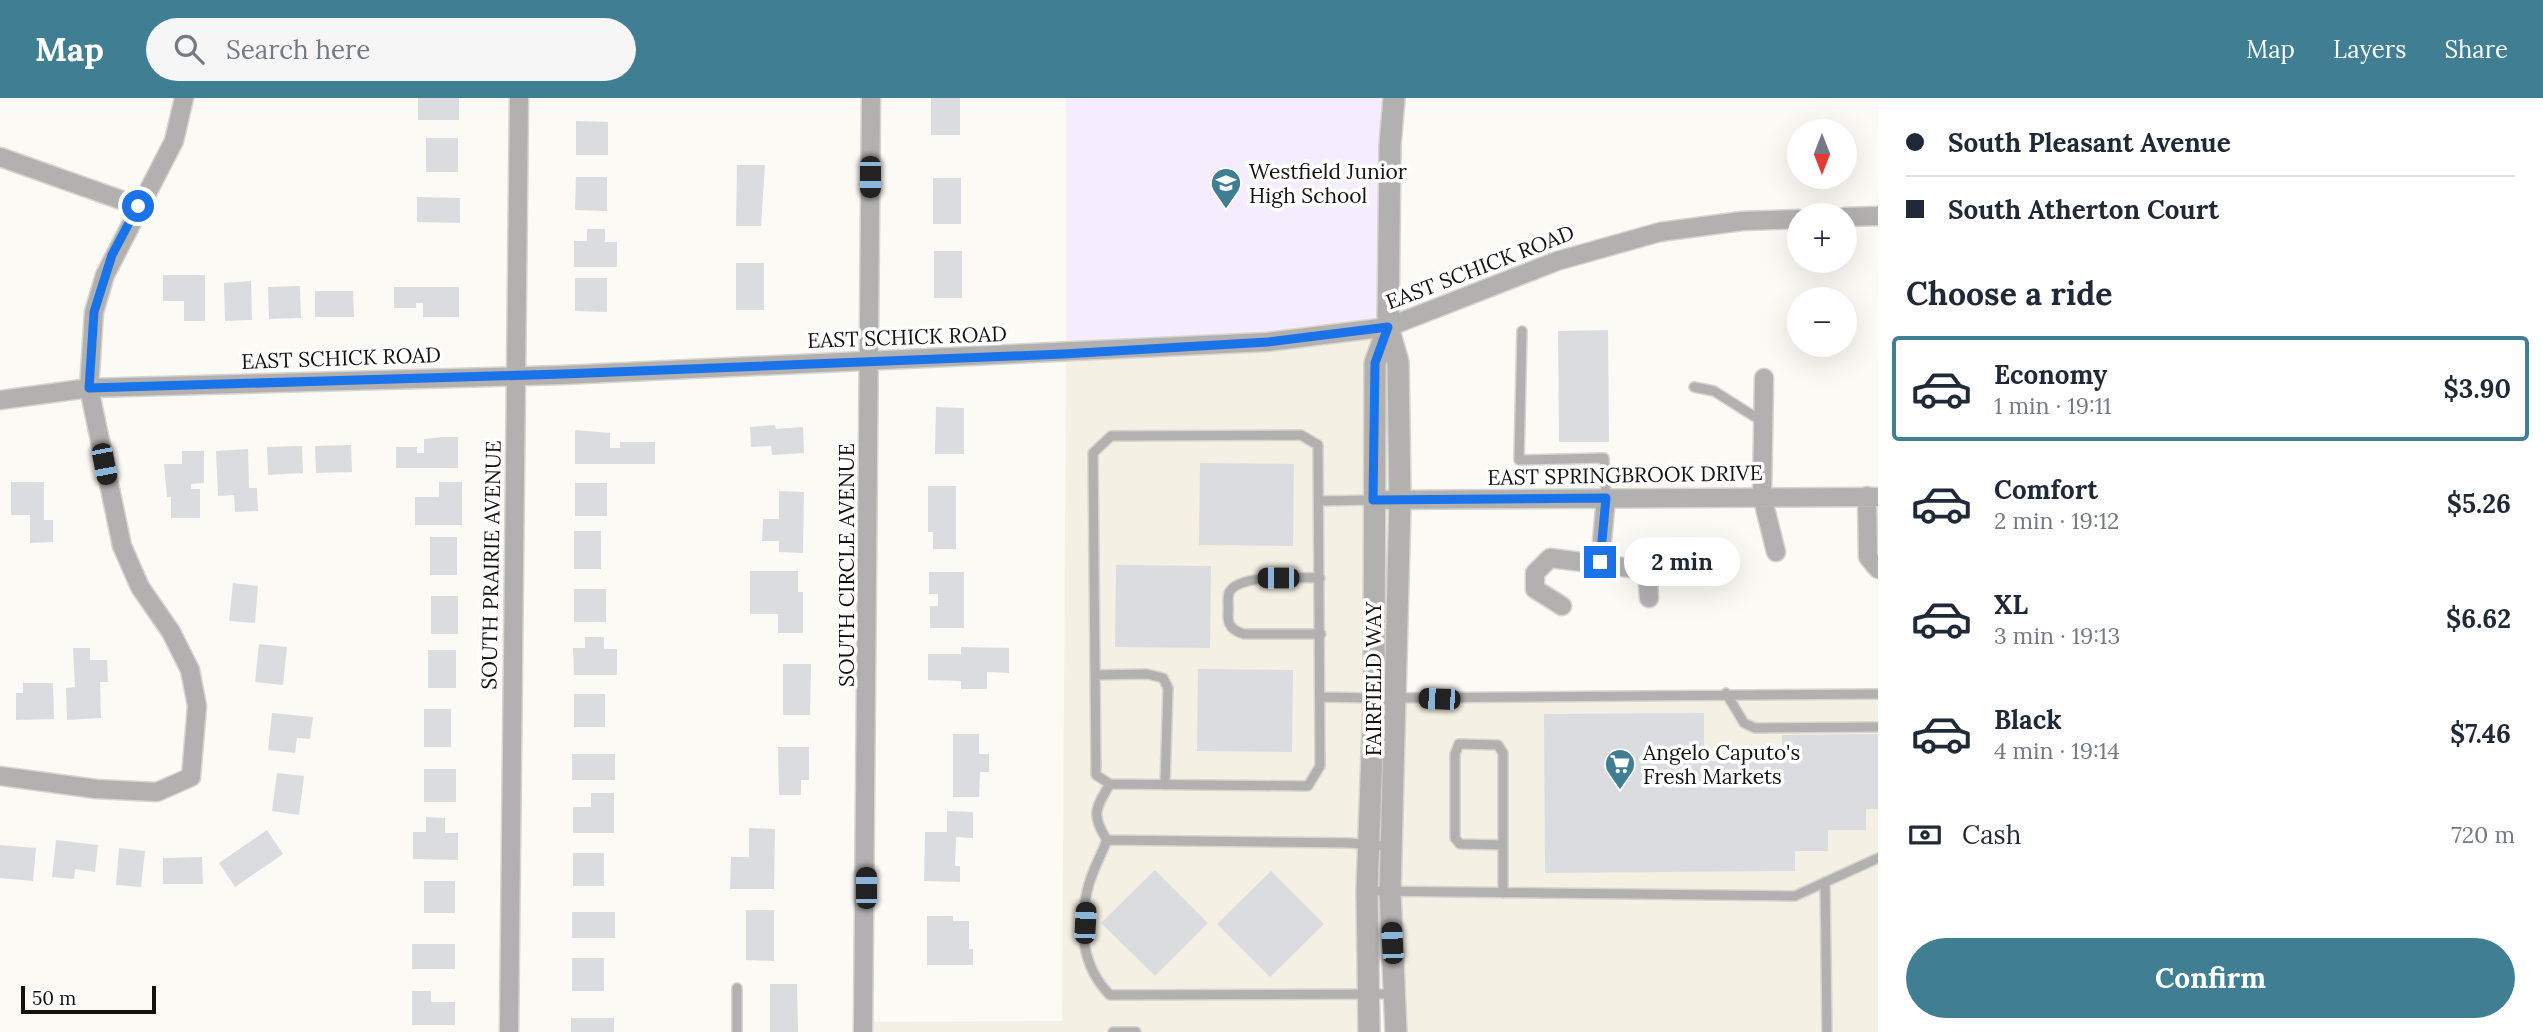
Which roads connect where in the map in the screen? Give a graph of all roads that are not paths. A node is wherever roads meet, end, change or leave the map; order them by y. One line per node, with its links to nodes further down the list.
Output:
1 (184, 98): 6 (street)
2 (519, 98): 13 (street, SOUTH PRAIRIE AVENUE)
3 (871, 98): 12 (street, SOUTH CIRCLE AVENUE)
4 (1394, 98): 10 (street, FAIRFIELD WAY)
5 (0, 157): 6 (street)
6 (138, 206): 16 (street)
7 (1878, 216): 8 (street)
8 (1857, 217)
9 (1787, 219): 10 (street, EAST SCHICK ROAD)
10 (1388, 327): 12 (street, EAST SCHICK ROAD); 22 (street, FAIRFIELD WAY); 24 (street, FAIRFIELD WAY)
11 (1522, 331): 21 (lane)
12 (870, 361): 13 (street, EAST SCHICK ROAD); 55 (street, SOUTH CIRCLE AVENUE)
13 (516, 376): 16 (street, EAST SCHICK ROAD); 53 (street, SOUTH PRAIRIE AVENUE)
14 (1764, 378): 18 (street)
15 (1694, 387): 18 (lane)
16 (89, 388): 17 (street, EAST SCHICK ROAD); 39 (street)
17 (0, 400)
18 (1763, 422): 19 (street)
19 (1762, 496): 20 (street, EAST SPRINGBROOK DRIVE); 21 (street, EAST SPRINGBROOK DRIVE); 25 (street)
20 (1873, 496): 27 (street)
21 (1606, 498): 24 (street, EAST SPRINGBROOK DRIVE); 26 (street)
22 (1373, 500): 23 (lane); 24 (street, EAST SPRINGBROOK DRIVE); 36 (street, FAIRFIELD WAY)
23 (1319, 501): 28 (lane); 32 (lane)
24 (1399, 501): 37 (street, FAIRFIELD WAY)
25 (1776, 552)
26 (1600, 562): 29 (street); 30 (street)
27 (1878, 569)
28 (1320, 578): 31 (lane); 31 (lane)
29 (1649, 598)
30 (1562, 606)
31 (1321, 634): 35 (lane)
32 (1095, 675): 40 (lane); 41 (lane)
33 (1726, 693): 34 (lane); 37 (lane); 38 (lane)
34 (1878, 694)
35 (1321, 697): 36 (lane); 41 (lane)
36 (1374, 698): 37 (lane); 43 (street, FAIRFIELD WAY)
37 (1396, 698): 43 (street, FAIRFIELD WAY)
38 (1878, 727)
39 (0, 776)
40 (1110, 784): 41 (lane); 42 (lane)
41 (1165, 785)
42 (1107, 840): 43 (lane); 51 (lane)
43 (1382, 845): 47 (street, FAIRFIELD WAY); 48 (street, FAIRFIELD WAY)
44 (1503, 845): 44 (lane); 49 (lane)
45 (1878, 858): 46 (lane)
46 (1825, 882): 49 (lane); 60 (lane)
47 (1367, 891): 48 (lane); 51 (street, FAIRFIELD WAY)
48 (1390, 892): 49 (lane); 52 (street, FAIRFIELD WAY)
49 (1503, 893)
50 (737, 988): 54 (lane)
51 (1369, 993): 52 (lane); 58 (street, FAIRFIELD WAY)
52 (1395, 993): 59 (street, FAIRFIELD WAY)
53 (509, 1032)
54 (737, 1032)
55 (863, 1032)
56 (1113, 1032): 57 (lane)
57 (1136, 1032)
58 (1369, 1032)
59 (1396, 1032)
60 (1827, 1032)

